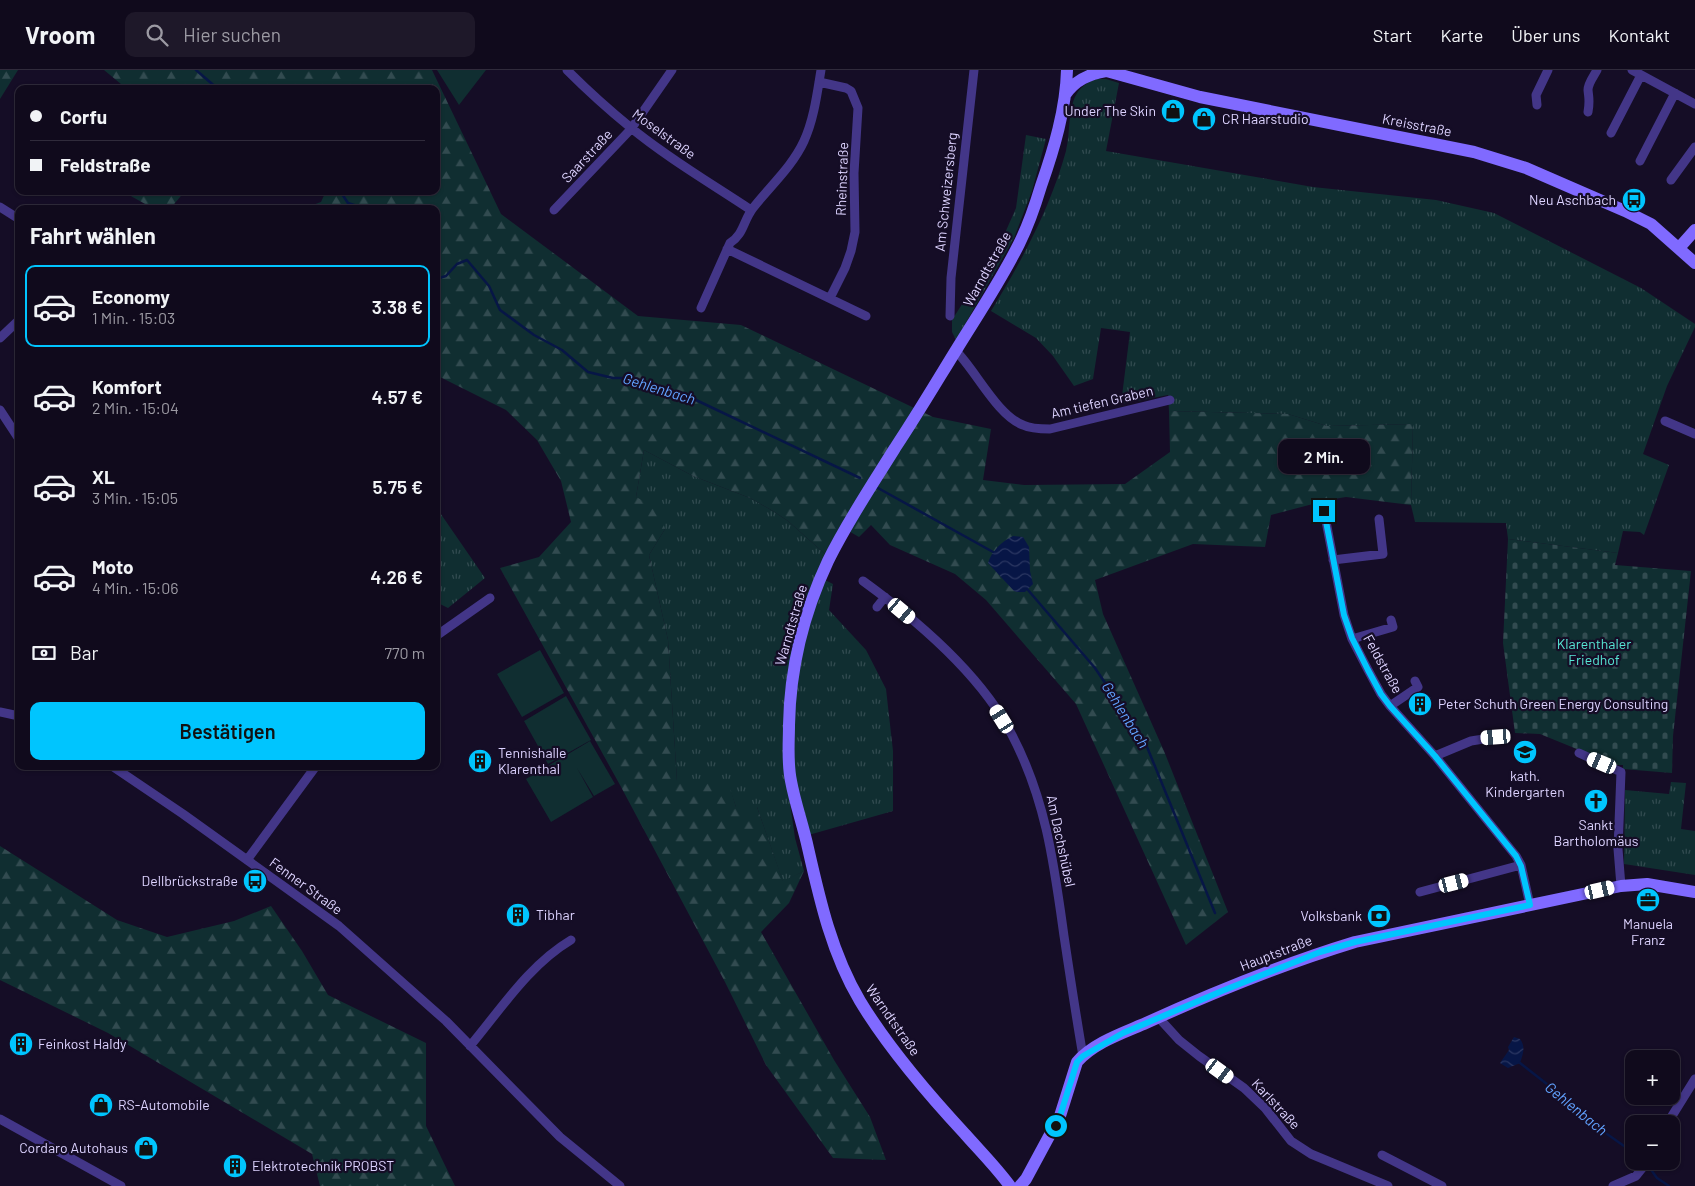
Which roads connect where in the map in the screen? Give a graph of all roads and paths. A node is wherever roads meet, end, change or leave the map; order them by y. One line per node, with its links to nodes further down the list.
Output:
1 (567, 70): 17 (street, Moselstraße)
2 (672, 70): 17 (street, Saarstraße)
3 (821, 70): 11 (street)
4 (974, 70): 33 (street, Am Schweizersberg)
5 (1067, 70): 13 (street, Warndtstraße)
6 (1107, 70): 13 (street, Kreisstraße); 27 (street, Kreisstraße)
7 (1548, 70): 15 (street)
8 (1597, 70): 16 (street)
9 (1632, 70): 10 (street)
10 (1641, 75): 12 (street); 18 (street)
11 (819, 82): 24 (street); 30 (street, Rheinstraße)
12 (1676, 93): 14 (street); 20 (street)
13 (1064, 98): 36 (street, Warndtstraße)
14 (1695, 104)
15 (1537, 105)
16 (1588, 112)
17 (631, 128): 23 (street, Saarstraße); 24 (street, Moselstraße)
18 (1611, 133)
19 (1695, 146): 21 (street)
20 (1640, 161)
21 (1671, 180)
22 (0, 207): 25 (street)
23 (554, 210)
24 (752, 210): 28 (street)
25 (15, 216)
26 (1695, 230): 27 (street)
27 (1679, 248): 29 (street, Kreisstraße)
28 (727, 249): 30 (street); 31 (street)
29 (1695, 263)
30 (830, 298): 32 (street)
31 (701, 308)
32 (866, 316)
33 (950, 316)
34 (15, 326): 35 (street)
35 (0, 338)
36 (956, 351): 37 (street, Am tiefen Graben); 78 (street, Warndtstraße)
37 (1170, 400)
38 (0, 410): 40 (street)
39 (1665, 421): 41 (street)
40 (15, 433)
41 (1695, 434)
42 (1324, 511): 44 (street, Feldstraße)
43 (1379, 519): 44 (street)
44 (1333, 560): 51 (street, Feldstraße)
45 (863, 581): 46 (street, Am Dachshübel)
46 (885, 597): 48 (street); 70 (street, Am Dachshübel)
47 (490, 598): 50 (street)
48 (877, 607)
49 (1391, 620): 51 (street)
50 (440, 633)
51 (1352, 638): 53 (street, Feldstraße)
52 (1415, 681): 53 (street)
53 (1390, 706): 58 (street, Feldstraße)
54 (0, 712): 55 (street)
55 (15, 715)
56 (1496, 737): 58 (street)
57 (1579, 753): 63 (street)
58 (1435, 756): 62 (street, Feldstraße)
59 (118, 770): 61 (street, Fenner Straße)
60 (313, 770): 61 (street)
61 (247, 860): 69 (street, Fenner Straße)
62 (1521, 866): 64 (street); 66 (street, Feldstraße)
63 (1621, 886): 65 (street, Hauptstraße); 66 (street, Hauptstraße)
64 (1420, 892)
65 (1695, 892)
66 (1530, 905): 68 (street, Hauptstraße)
67 (571, 940): 69 (street)
68 (1158, 1017): 70 (street, Hauptstraße); 80 (street, Karlstraße)
69 (470, 1046): 77 (street, Fenner Straße)
70 (1083, 1056): 79 (street, Hauptstraße)
71 (1695, 1079): 72 (street)
72 (1673, 1115)
73 (0, 1119): 76 (street)
74 (1382, 1155): 81 (street)
75 (1641, 1170): 82 (street)
76 (122, 1186)
77 (620, 1186)
78 (1010, 1186)
79 (1020, 1186)
80 (1388, 1186)
81 (1442, 1186)
82 (1613, 1186)

